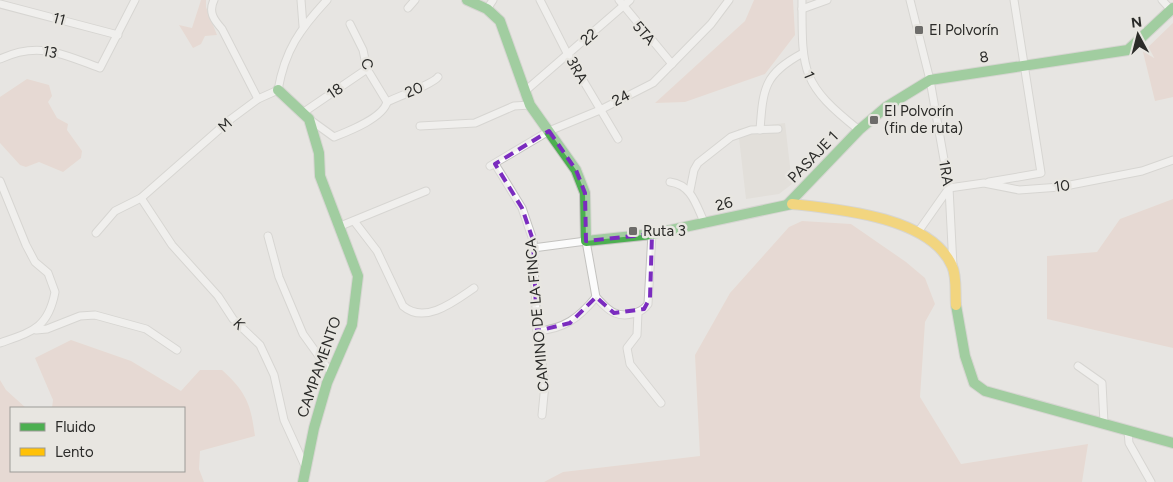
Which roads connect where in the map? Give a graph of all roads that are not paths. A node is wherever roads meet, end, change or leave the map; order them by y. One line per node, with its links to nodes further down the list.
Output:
1 (135, 0): 24 (street)
2 (214, 0): 35 (street)
3 (301, 0): 23 (street)
4 (327, 0): 23 (street)
5 (415, 0): 19 (street)
6 (466, 0): 17 (street)
7 (540, 0): 26 (street, 3RA)
8 (619, 0): 18 (street, 5TA)
9 (630, 0): 18 (street, 22)
10 (729, 0): 28 (street, 24)
11 (802, 0): 20 (street, 1)
12 (827, 0): 20 (street)
13 (910, 0): 32 (street)
14 (1014, 0): 29 (street)
15 (1162, 0): 21 (street)
16 (0, 4): 24 (street, 11)
17 (490, 4): 34 (street)
18 (623, 7): 26 (street, 22); 28 (street, 5TA)
19 (408, 8)
20 (802, 9): 25 (street, 1)
21 (1172, 9): 29 (street, 8)
22 (350, 24): 30 (street, C)
23 (303, 26): 33 (street)
24 (118, 35): 27 (street, 13)
25 (803, 53): 42 (street); 44 (street, 1)
26 (568, 55): 34 (street, 22); 38 (street, 3RA)
27 (0, 59)
28 (672, 64): 38 (street, 24)
29 (1023, 66): 32 (street, 8); 50 (street)
30 (366, 69): 36 (street, C); 39 (street, 18)
31 (438, 77): 36 (street, 20)
32 (930, 80): 44 (street, 8); 51 (street, 1RA)
33 (278, 90): 35 (street, M); 39 (street)
34 (524, 92): 37 (street)
35 (258, 99): 54 (street, M)
36 (387, 102): 39 (street, 20)
37 (530, 104): 40 (street); 41 (street)
38 (600, 110): 41 (street, 24); 45 (street, 3RA)
39 (306, 115): 58 (street, CAMPAMENTO)
40 (420, 126)
41 (549, 130): 47 (street, 24); 63 (street)
42 (760, 130): 43 (street); 52 (street)
43 (778, 130)
44 (859, 130): 55 (street, PASAJE 1)
45 (618, 139)
46 (1173, 160): 50 (street, 10)
47 (493, 165): 64 (street, CAMINO DE LA FINCA)
48 (0, 181): 69 (street)
49 (670, 182): 52 (street)
50 (984, 183): 51 (street, 10)
51 (949, 188): 59 (street); 65 (street, 1RA)
52 (690, 190): 57 (street)
53 (426, 191): 56 (street)
54 (141, 198): 60 (street, M); 80 (street, K)
55 (788, 204): 57 (street, 26); 59 (street, 26)
56 (354, 221): 58 (street); 66 (street)
57 (705, 224): 61 (street, 26)
58 (338, 227): 74 (street, CAMPAMENTO)
59 (918, 232): 65 (street)
60 (96, 233)
61 (652, 234): 63 (street, 26); 68 (street)
62 (268, 236): 74 (street)
63 (586, 241): 64 (street, 26); 67 (street)
64 (533, 248): 70 (street, CAMINO DE LA FINCA)
65 (953, 267): 77 (street)
66 (474, 288)
67 (596, 298): 68 (street); 70 (street)
68 (638, 312): 75 (street)
69 (36, 330): 71 (street); 72 (street)
70 (537, 331): 76 (street, CAMINO DE LA FINCA)
71 (0, 342)
72 (177, 350)
73 (1078, 366): 77 (street)
74 (332, 373): 80 (street, CAMPAMENTO)
75 (661, 403)
76 (542, 415)
77 (1104, 424): 78 (street)
78 (1128, 431): 79 (street); 82 (street)
79 (1173, 443)
80 (305, 466): 81 (street, CAMPAMENTO)
81 (303, 482)
82 (1152, 482)

